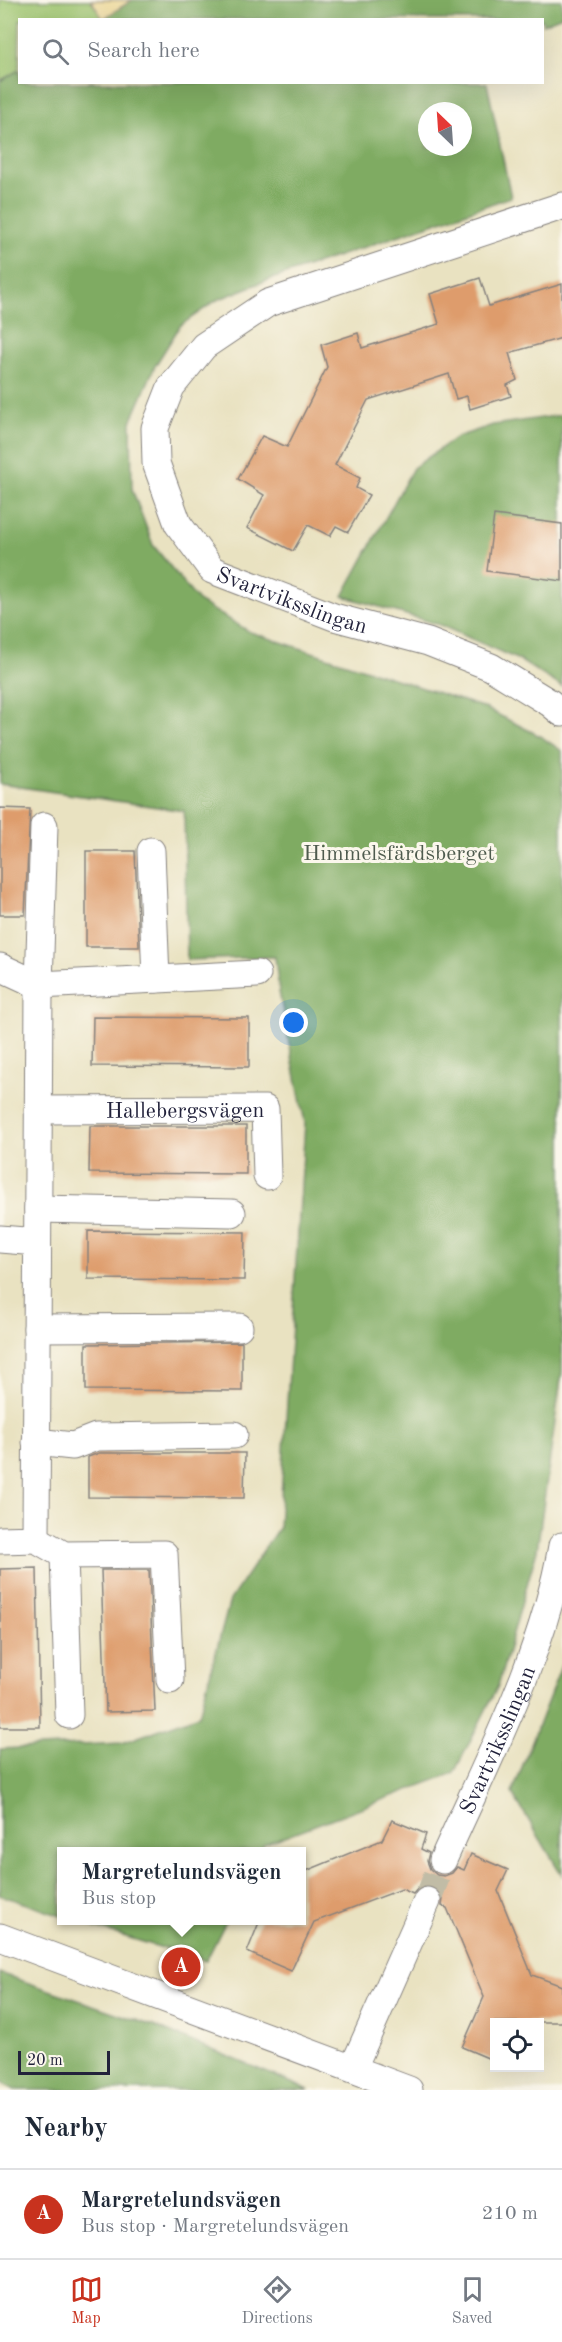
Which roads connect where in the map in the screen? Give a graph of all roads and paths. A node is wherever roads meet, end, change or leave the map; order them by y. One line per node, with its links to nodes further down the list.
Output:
1 (562, 206): 2 (street, Svartviksslingan)
2 (562, 713)
3 (44, 826): 8 (street)
4 (151, 852): 7 (street)
5 (0, 967): 8 (street)
6 (256, 974): 7 (street)
7 (156, 979): 8 (street)
8 (39, 985): 9 (street)
9 (38, 1110): 10 (street, Hallebergsvägen); 11 (street)
10 (267, 1176)
11 (38, 1209): 12 (street); 14 (street)
12 (232, 1213)
13 (0, 1239): 14 (street)
14 (37, 1242): 16 (street)
15 (239, 1327): 16 (street)
16 (37, 1328): 18 (street)
17 (234, 1436): 18 (street)
18 (36, 1442): 19 (street)
19 (36, 1539): 20 (street); 22 (street)
20 (0, 1540)
21 (562, 1546): 25 (street, Svartviksslingan)
22 (64, 1555): 23 (street); 24 (street)
23 (170, 1680)
24 (69, 1715)
25 (443, 1860)
26 (427, 1900): 28 (street)
27 (0, 1937): 28 (street)
28 (354, 2067): 29 (street)
29 (409, 2090)

